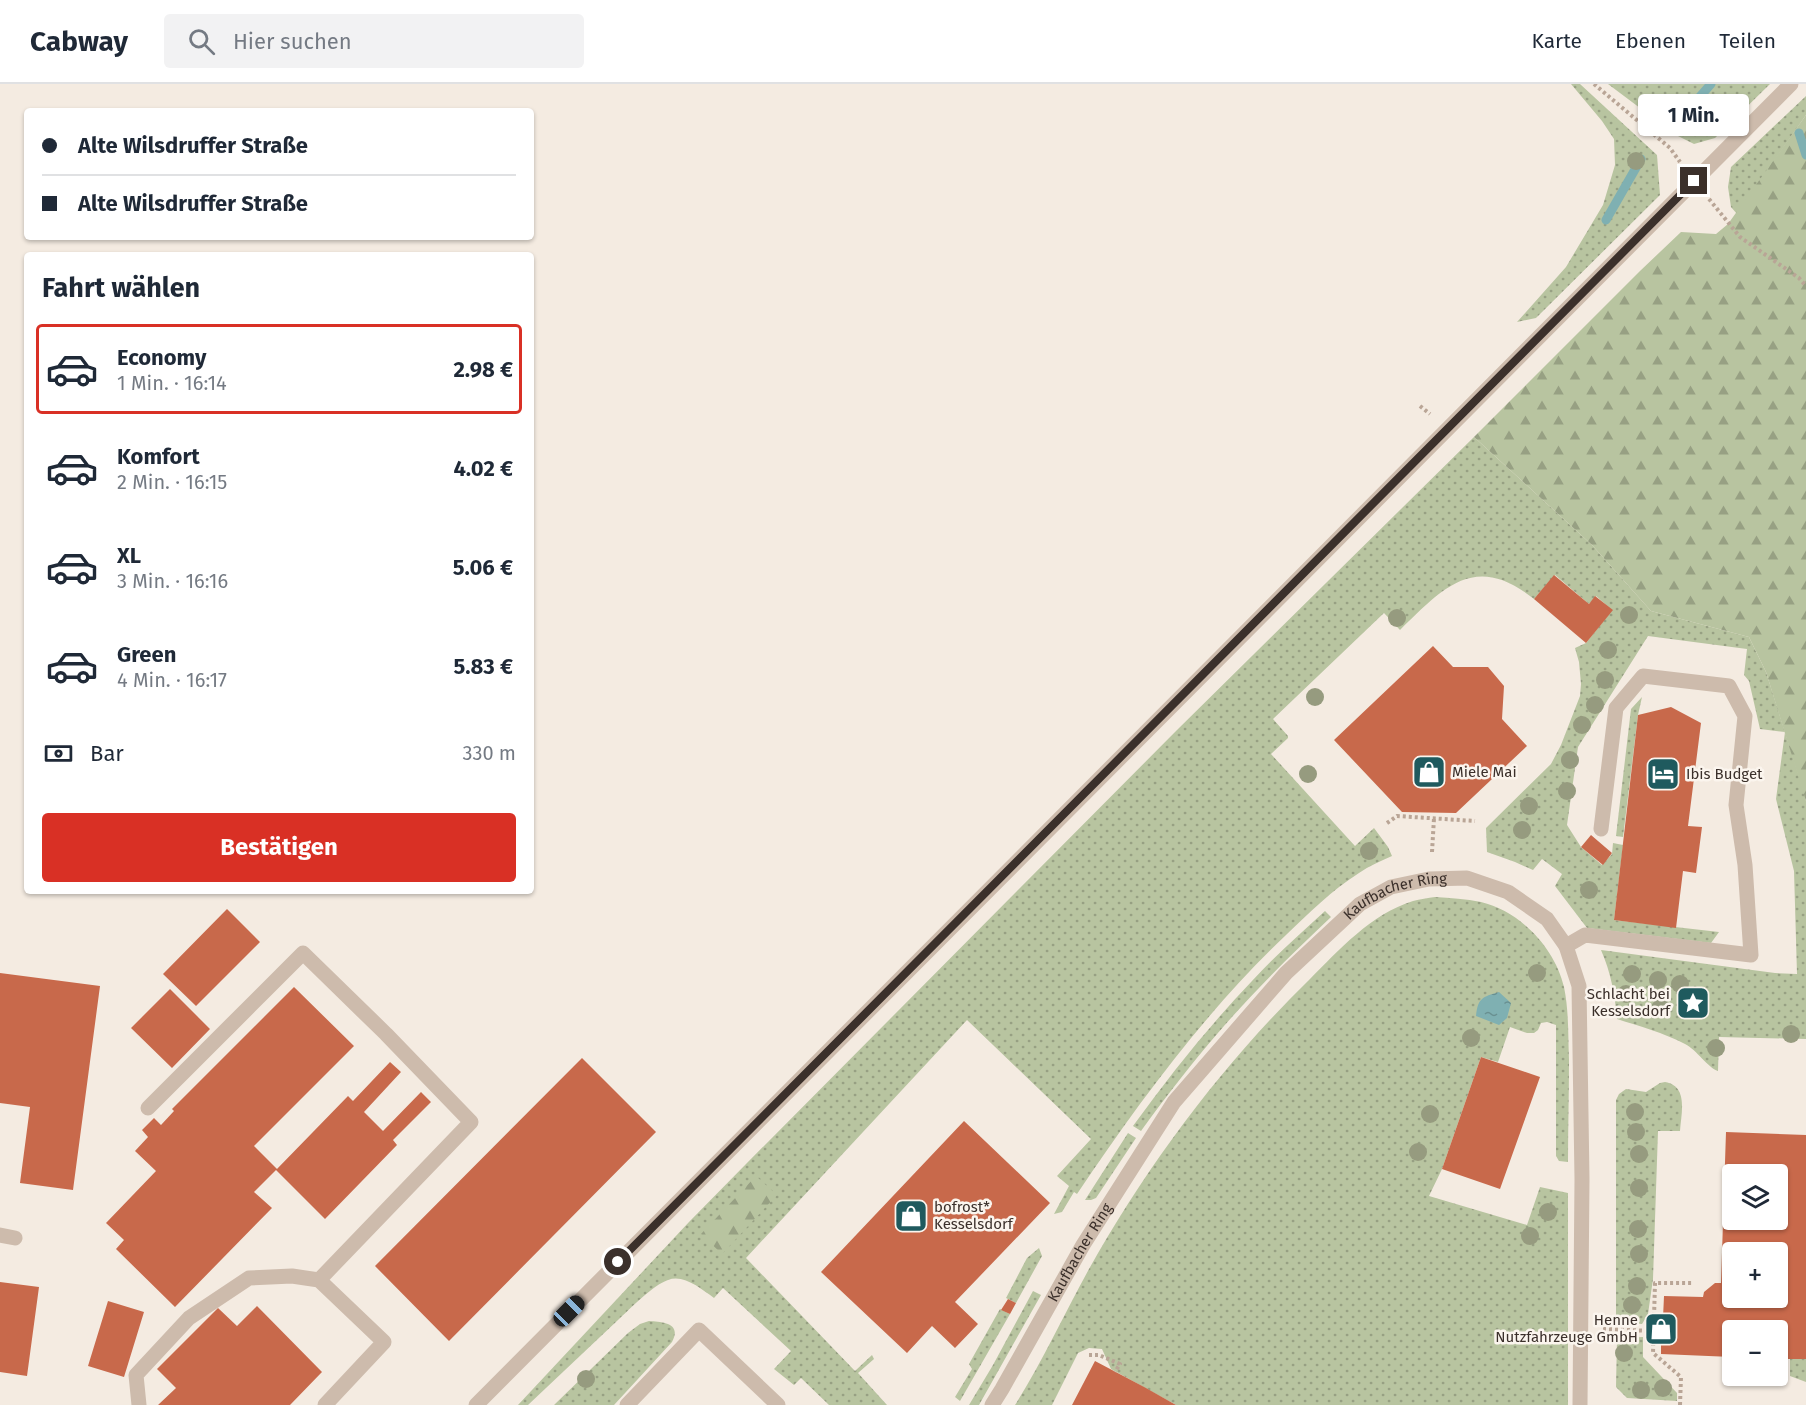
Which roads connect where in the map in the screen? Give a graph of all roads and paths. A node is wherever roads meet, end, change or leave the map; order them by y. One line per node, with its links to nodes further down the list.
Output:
1 (1594, 84): 3 (path)
2 (1791, 84): 3 (street)
3 (1694, 181): 4 (path); 20 (street)
4 (1806, 286)
5 (1434, 818): 6 (path); 7 (path); 9 (path)
6 (1475, 821)
7 (1387, 823)
8 (1601, 829): 10 (street)
9 (1432, 852)
10 (1566, 946): 23 (street, Kaufbacher Ring); 24 (street, Kaufbacher Ring)
11 (148, 1108): 12 (street)
12 (320, 1280): 18 (street); 19 (street)
13 (1693, 1283): 15 (path)
14 (1623, 1330): 15 (path)
15 (1655, 1331): 25 (path)
16 (1089, 1355): 17 (path)
17 (1115, 1372)
18 (139, 1405)
19 (325, 1405)
20 (476, 1405)
21 (627, 1405): 22 (street)
22 (778, 1405)
23 (992, 1405)
24 (1580, 1405)
25 (1680, 1405)

